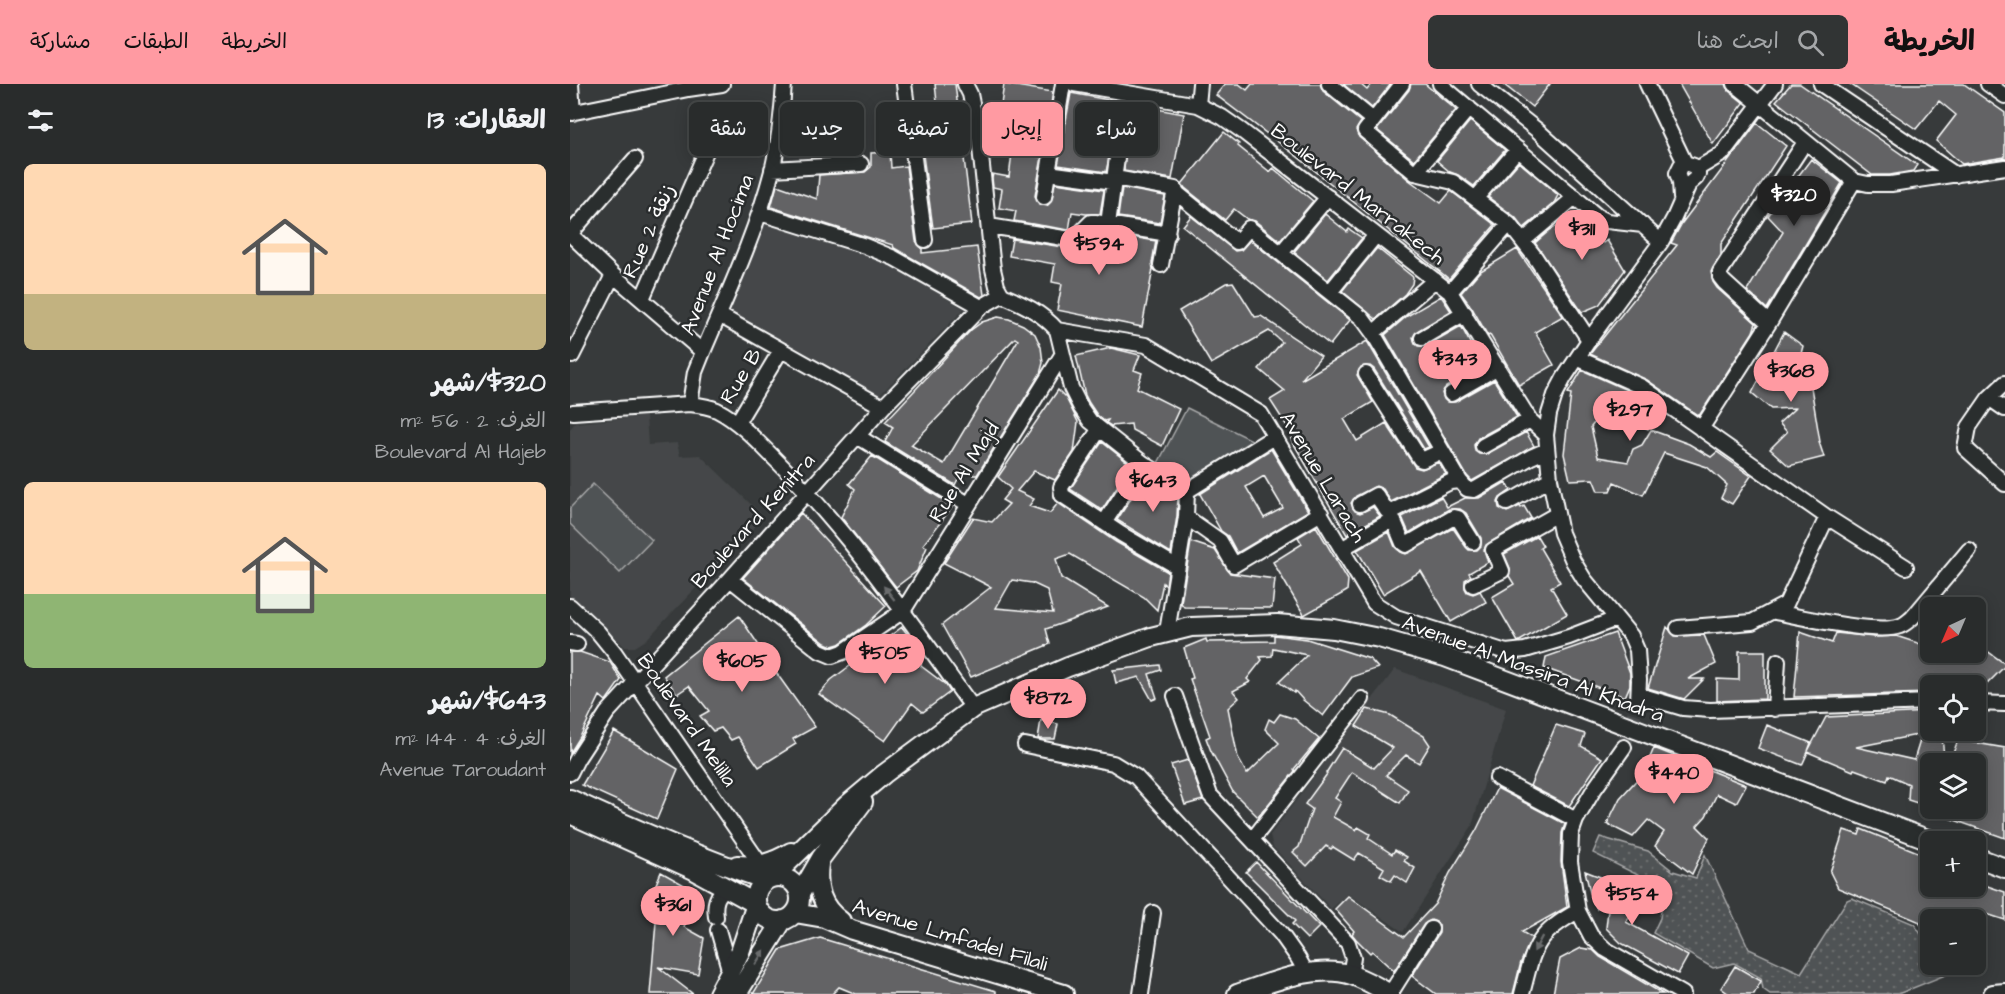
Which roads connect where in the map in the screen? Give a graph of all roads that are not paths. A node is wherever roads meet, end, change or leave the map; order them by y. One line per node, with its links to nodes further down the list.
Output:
1 (571, 84): 25 (street)
2 (722, 84): 18 (street)
3 (784, 84): 38 (street, Avenue Al Hocima)
4 (904, 84): 57 (street)
5 (965, 84): 27 (street)
6 (1064, 84): 21 (street)
7 (1074, 84): 19 (street, Boulevard Marrakech)
8 (1200, 84): 23 (street)
9 (1329, 84): 26 (street)
10 (1402, 84): 26 (street)
11 (1440, 84): 24 (street)
12 (1479, 84): 52 (street)
13 (1647, 84): 36 (street)
14 (1735, 84): 22 (street)
15 (1775, 84): 22 (street)
16 (1821, 84): 41 (street)
17 (1988, 84): 20 (street)
18 (688, 86): 25 (street)
19 (1129, 88): 23 (street, Boulevard Marrakech)
20 (2005, 96)
21 (1061, 102)
22 (1760, 104): 29 (street); 36 (street)
23 (1198, 105): 45 (street, Boulevard Marrakech)
24 (1469, 108): 30 (street); 40 (street)
25 (572, 113)
26 (1373, 120): 40 (street)
27 (979, 138): 28 (street); 53 (street)
28 (982, 138)
29 (1805, 142): 43 (street); 71 (street)
30 (1518, 149): 46 (street); 48 (street)
31 (704, 156): 67 (street, Rue 2 زنقة)
32 (1051, 156): 39 (street)
33 (1118, 158): 42 (street)
34 (635, 159): 54 (street)
35 (861, 164): 38 (street)
36 (1691, 166): 59 (street)
37 (2005, 167): 41 (street)
38 (772, 170): 49 (street, Avenue Al Hocima)
39 (1048, 172): 42 (street); 47 (street)
40 (1415, 173): 48 (street)
41 (1956, 175): 43 (street)
42 (1114, 180): 44 (street); 50 (street)
43 (1854, 181): 71 (street)
44 (1175, 189): 55 (street); 60 (street)
45 (1328, 197): 56 (street, Boulevard Marrakech); 60 (street)
46 (1575, 197): 52 (street); 58 (street)
47 (1044, 198)
48 (1476, 198): 51 (street)
49 (760, 213): 68 (street); 70 (street, Avenue Al Hocima)
50 (1108, 224): 53 (street); 55 (street)
51 (1509, 224): 58 (street); 65 (street)
52 (1643, 225): 59 (street)
53 (989, 226): 66 (street)
54 (570, 234): 62 (street)
55 (1168, 234): 61 (street)
56 (1376, 235): 63 (street, Boulevard Marrakech); 64 (street)
57 (925, 240)
58 (1524, 241): 75 (street)
59 (1661, 242): 75 (street)
60 (1281, 254): 64 (street)
61 (1161, 265)
62 (613, 275): 67 (street); 79 (street)
63 (1435, 280): 65 (street, Boulevard Marrakech); 73 (street)
64 (1330, 292): 73 (street)
65 (1450, 292): 69 (street, Boulevard Marrakech)
66 (1002, 295): 68 (street, Boulevard Kenitra); 72 (street)
67 (642, 299): 77 (street)
68 (981, 307): 87 (street, Boulevard Kenitra)
69 (1465, 313): 74 (street); 81 (street, Boulevard Marrakech)
70 (719, 315): 76 (street); 77 (street, Avenue Al Hocima)
71 (1769, 323): 92 (street)
72 (1057, 330): 78 (street); 96 (street, Avenue Larach)
73 (1373, 333): 99 (street)
74 (1422, 338)
75 (1589, 340): 80 (street)
76 (781, 350): 87 (street); 91 (street, Rue B)
77 (703, 352): 86 (street, Avenue Al Hocima)
78 (1062, 355): 93 (street); 107 (street, Rue Al Majd)
79 (572, 356)
80 (1577, 358): 92 (street); 94 (street)
81 (1498, 367): 84 (street); 90 (street, Boulevard Marrakech)
82 (1366, 374): 99 (street)
83 (2005, 383): 85 (street)
84 (1451, 394)
85 (1989, 399): 88 (street); 103 (street)
86 (690, 404): 89 (street); 91 (street)
87 (883, 407): 95 (street, Boulevard Kenitra)
88 (2005, 409)
89 (573, 412)
90 (1530, 420): 94 (street, Boulevard Marrakech); 97 (street)
91 (737, 423): 105 (street)
92 (1701, 429): 113 (street)
93 (1099, 430): 100 (street); 114 (street)
94 (1546, 435): 98 (street)
95 (857, 436): 105 (street, Boulevard Kenitra); 107 (street)
96 (1275, 436): 104 (street); 109 (street, Avenue Larach)
97 (1483, 446)
98 (1547, 450): 101 (street); 102 (street)
99 (1442, 451): 102 (street)
100 (1143, 463): 104 (street); 114 (street)
101 (1550, 479): 106 (street); 110 (street)
102 (1460, 481): 111 (street)
103 (2005, 484)
104 (1187, 491): 112 (street)
105 (808, 492): 120 (street, Boulevard Kenitra); 123 (street, one-way to 105)
106 (1507, 502)
107 (968, 504): 123 (street, Rue Al Majd)
108 (1360, 504): 111 (street)
109 (1321, 513): 112 (street); 116 (street, Avenue Larach)
110 (1557, 514): 121 (street); 125 (street)
111 (1391, 516): 115 (street); 116 (street)
112 (1186, 517): 118 (street)
113 (1827, 517): 119 (street); 124 (street)
114 (1104, 523): 118 (street)
115 (1473, 542)
116 (1342, 548): 125 (street, Avenue Larach)
117 (1969, 550): 124 (street)
118 (1176, 566): 127 (street)
119 (1906, 567)
120 (730, 579): 123 (street); 129 (street, Boulevard Kenitra)
121 (1473, 585)
122 (570, 606): 129 (street, Boulevard Melilla)
123 (903, 612): 135 (street)
124 (1775, 612): 126 (street)
125 (1616, 620): 136 (street)
126 (1678, 628)
127 (1167, 632): 135 (main road, Avenue Al Massira Al Khadra); 145 (main road, Avenue Al Massira Al Khadra)
128 (1778, 661): 136 (street)
129 (635, 682): 139 (street, Boulevard Kenitra); 150 (street, Boulevard Melilla)
130 (1175, 696): 146 (street)
131 (1362, 699): 146 (street)
132 (1920, 702): 136 (street)
133 (1986, 703): 134 (street)
134 (2005, 704)
135 (973, 708): 140 (main road, Avenue Al Massira Al Khadra)
136 (1775, 709)
137 (1025, 745): 159 (street)
138 (1624, 747): 144 (street)
139 (570, 773)
140 (884, 774): 148 (main road, Avenue Al Massira Al Khadra); 150 (main road, Avenue Al Massira Al Khadra)
141 (1497, 778): 144 (street)
142 (570, 799): 150 (main road)
143 (570, 814): 151 (main road)
144 (1576, 820): 154 (street)
145 (1920, 836)
146 (1252, 840): 160 (street)
147 (1986, 861): 149 (main road)
148 (820, 862): 153 (main road, Avenue Al Massira Al Khadra); 157 (main road)
149 (2005, 868)
150 (767, 874): 152 (main road); 153 (main road)
151 (727, 887): 152 (main road); 158 (street)
152 (756, 904): 153 (main road); 158 (main road)
153 (795, 907): 157 (main road, Avenue Lmfadel Filali); 163 (main road, Avenue Al Massira Al Khadra, one-way to 153)
154 (1578, 911): 168 (street, one-way to 168); 169 (street)
155 (1153, 913): 165 (street)
156 (1431, 929): 167 (street)
157 (852, 930): 164 (main road, Avenue Lmfadel Filali)
158 (730, 972): 162 (main road)
159 (1307, 974): 160 (main road); 166 (main road)
160 (1350, 975): 167 (main road)
161 (2005, 993): 170 (main road)
162 (718, 994)
163 (737, 994)
164 (1064, 994)
165 (1141, 994)
166 (1237, 994)
167 (1390, 994)
168 (1522, 994)
169 (1683, 994)
170 (1993, 994)

